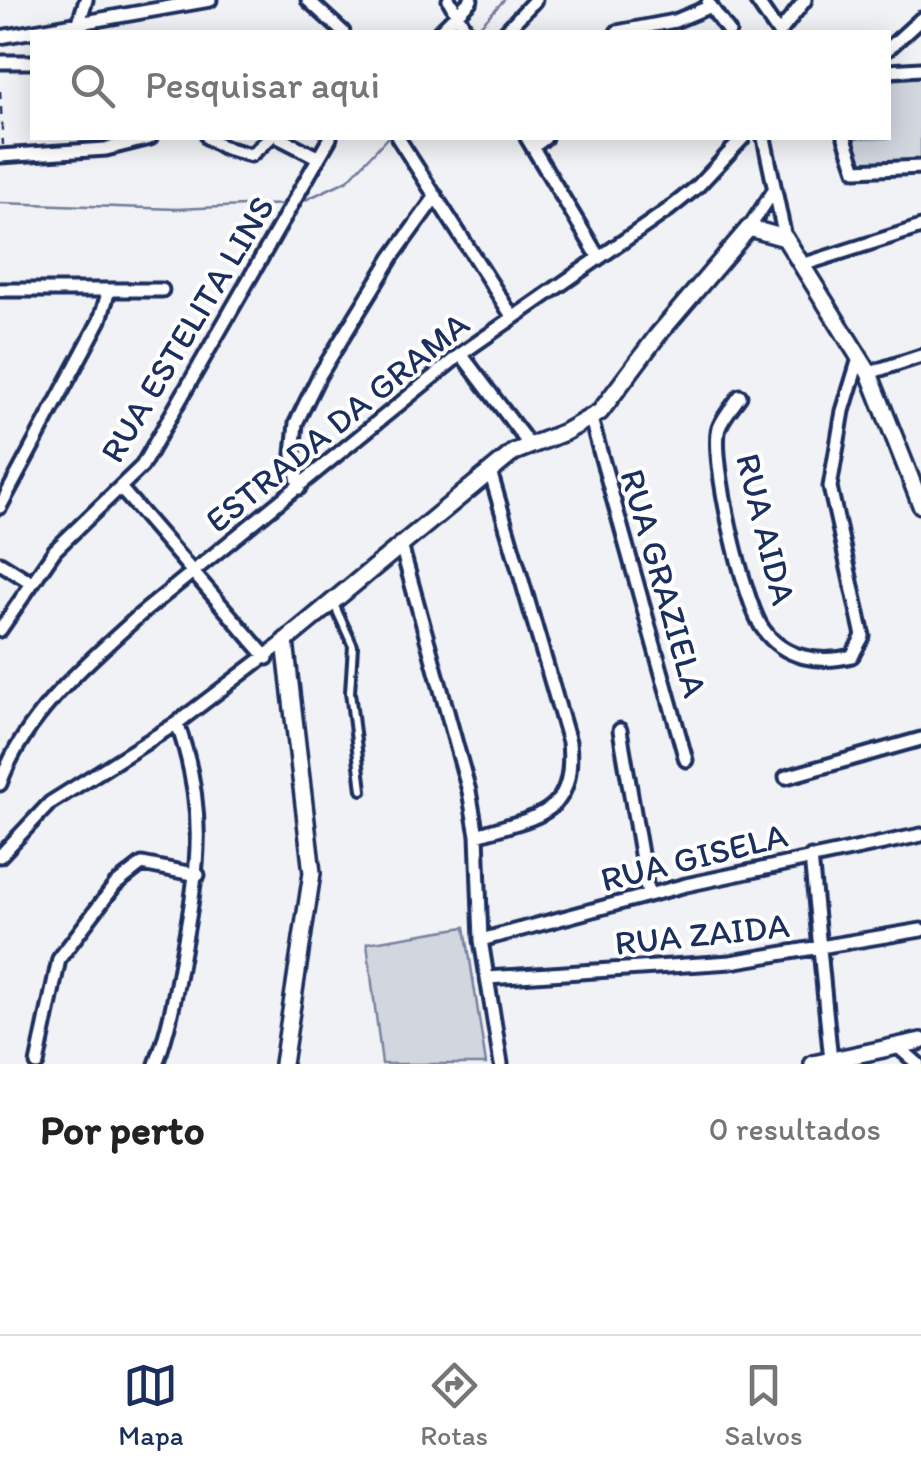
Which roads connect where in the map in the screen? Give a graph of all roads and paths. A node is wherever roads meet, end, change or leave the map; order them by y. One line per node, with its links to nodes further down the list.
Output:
1 (86, 0): 13 (street)
2 (147, 0): 11 (street)
3 (210, 0): 11 (street)
4 (308, 0): 16 (street)
5 (450, 0): 14 (street)
6 (470, 0): 14 (street)
7 (536, 0): 17 (street)
8 (756, 0): 20 (street)
9 (805, 0): 21 (street)
10 (709, 3): 18 (street); 19 (street)
11 (128, 14): 13 (street)
12 (921, 19): 24 (street)
13 (78, 22): 15 (street)
14 (464, 26)
15 (36, 30)
16 (341, 30)
17 (507, 30)
18 (628, 30)
19 (727, 30)
20 (778, 30)
21 (781, 30)
22 (30, 31): 23 (street)
23 (0, 37)
24 (891, 46)
25 (0, 62): 26 (street)
26 (30, 62)
27 (921, 69): 28 (street)
28 (891, 71)
29 (0, 91): 40 (path)
30 (142, 140): 40 (street)
31 (211, 140): 32 (street)
32 (268, 140)
33 (284, 140): 41 (street)
34 (329, 140): 41 (street, RUA ESTELITA LINS)
35 (399, 140): 44 (street)
36 (742, 140): 48 (street, ESTRADA DA GRAMA)
37 (764, 140): 43 (street)
38 (847, 140): 42 (street)
39 (530, 142): 48 (street)
40 (2, 156)
41 (317, 157): 63 (street, RUA ESTELITA LINS)
42 (921, 167)
43 (775, 189): 46 (street); 47 (street)
44 (436, 196): 53 (street); 62 (street)
45 (921, 226): 49 (street)
46 (750, 228): 47 (street); 59 (street)
47 (786, 238): 49 (street)
48 (598, 256): 53 (street, ESTRADA DA GRAMA)
49 (802, 265): 55 (street)
50 (0, 290): 51 (street)
51 (110, 290): 52 (street); 65 (street)
52 (162, 290)
53 (512, 316): 54 (street, ESTRADA DA GRAMA)
54 (460, 354): 60 (street); 62 (street, ESTRADA DA GRAMA)
55 (860, 356): 57 (street); 58 (street, RUA AIDA)
56 (921, 356): 57 (street)
57 (869, 373): 64 (street)
58 (740, 396)
59 (590, 420): 60 (street); 78 (street, RUA GRAZIELA)
60 (528, 443): 61 (street)
61 (490, 471): 66 (street); 82 (street)
62 (299, 488): 68 (street, ESTRADA DA GRAMA)
63 (122, 490): 68 (street); 69 (street, RUA ESTELITA LINS)
64 (921, 505)
65 (0, 507)
66 (401, 545): 70 (street); 82 (street)
67 (0, 563): 69 (street)
68 (194, 572): 73 (street); 77 (street, ESTRADA DA GRAMA)
69 (30, 581): 71 (street, RUA ESTELITA LINS)
70 (332, 601): 72 (street); 81 (lane)
71 (0, 630)
72 (285, 642): 73 (street); 97 (street)
73 (267, 658): 74 (street)
74 (177, 723): 84 (street); 86 (street)
75 (620, 730): 87 (street)
76 (921, 739): 79 (street)
77 (5, 754): 80 (street, ESTRADA DA GRAMA)
78 (686, 760)
79 (786, 778)
80 (0, 784)
81 (362, 790)
82 (477, 834): 89 (street)
83 (921, 835): 85 (street, RUA GISELA)
84 (0, 856)
85 (811, 856): 87 (street, RUA GISELA); 90 (street)
86 (198, 874): 95 (street); 96 (street)
87 (648, 895): 89 (street, RUA GISELA)
88 (921, 930): 90 (street, RUA ZAIDA)
89 (482, 940): 91 (street)
90 (821, 947): 91 (street, RUA ZAIDA); 94 (street)
91 (488, 978): 98 (street)
92 (921, 1041): 93 (street)
93 (896, 1046): 94 (street); 100 (street)
94 (831, 1061): 99 (street)
95 (38, 1064)
96 (156, 1064)
97 (283, 1064)
98 (501, 1064)
99 (813, 1064)
100 (918, 1064)

